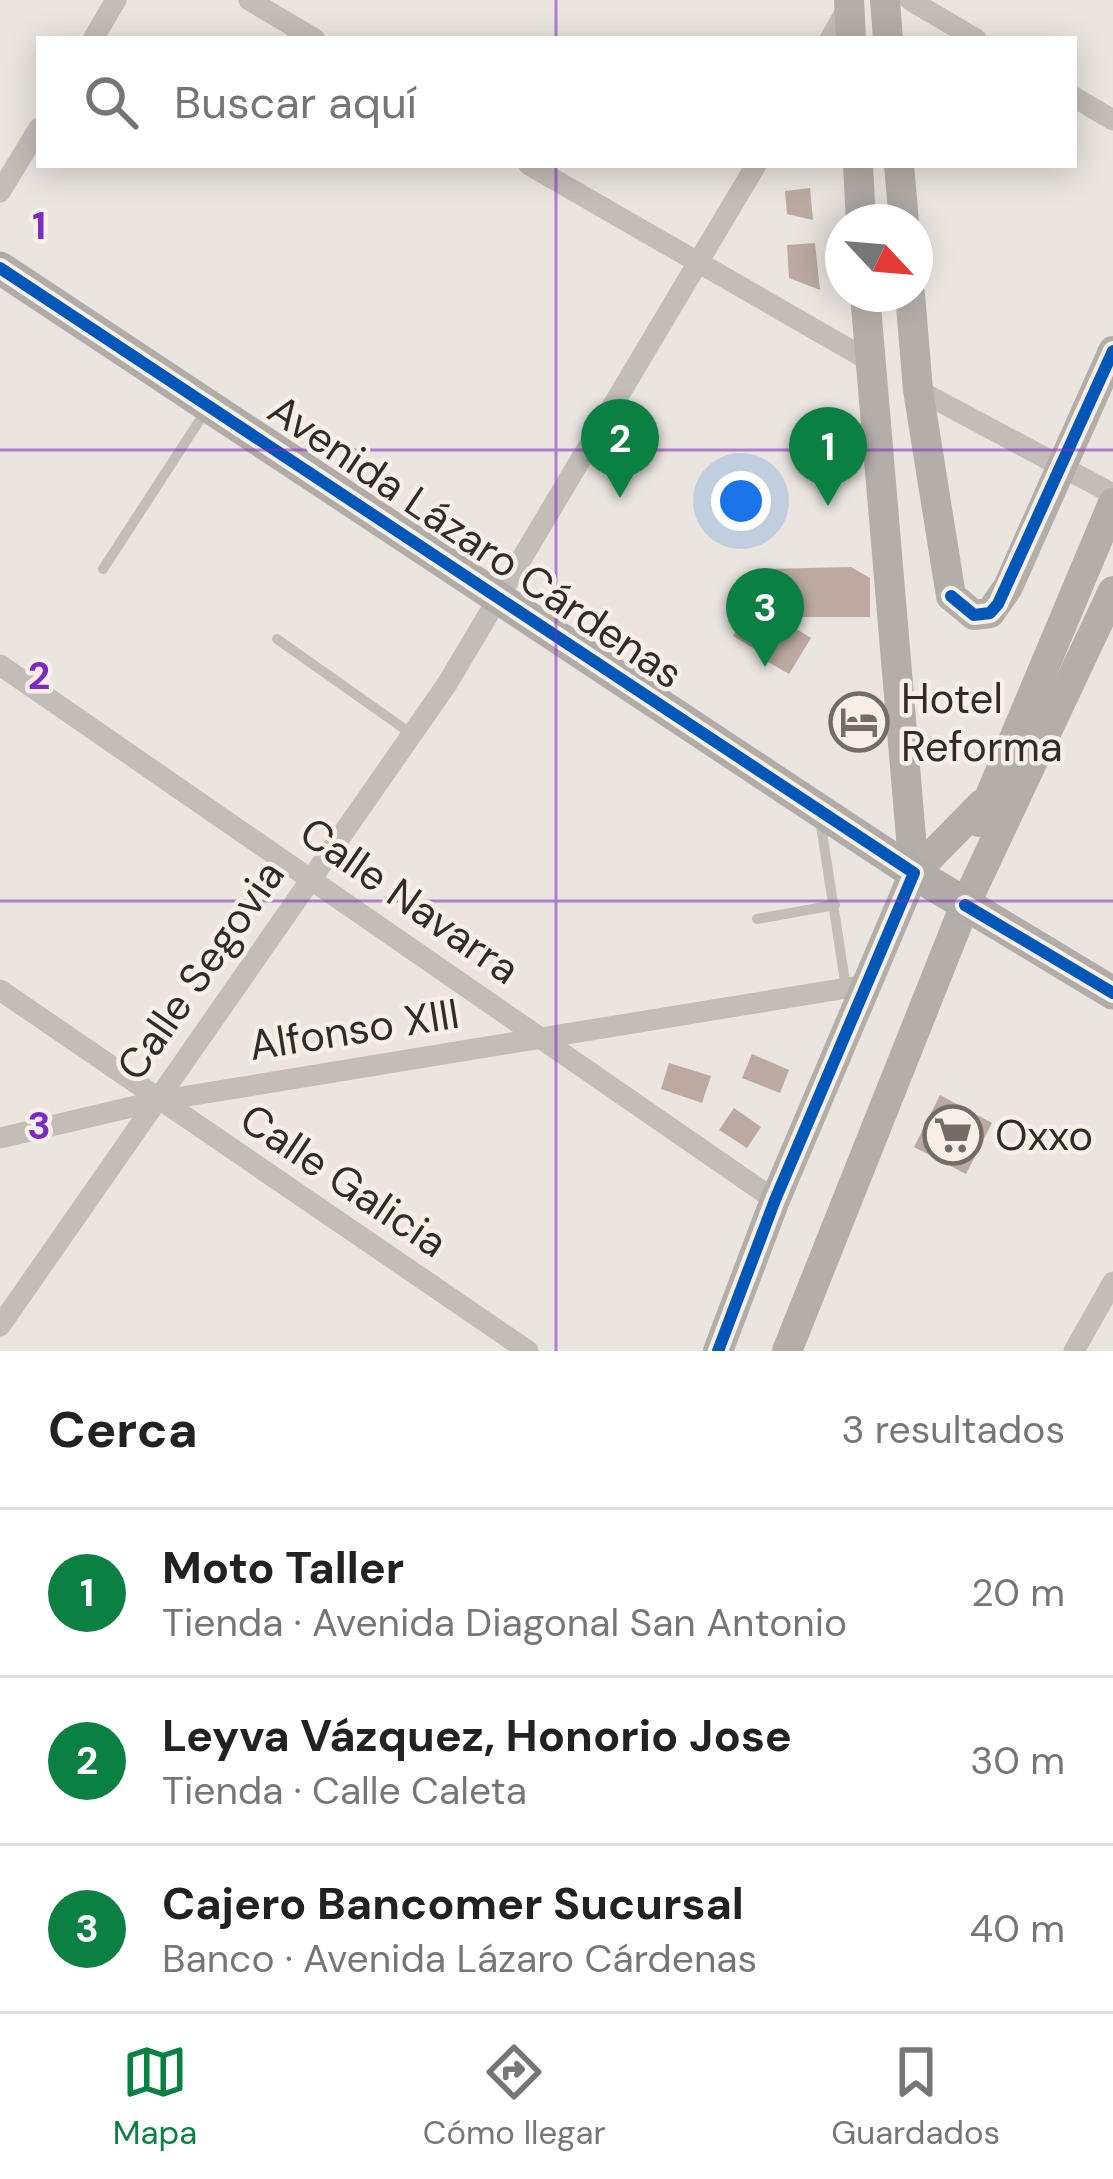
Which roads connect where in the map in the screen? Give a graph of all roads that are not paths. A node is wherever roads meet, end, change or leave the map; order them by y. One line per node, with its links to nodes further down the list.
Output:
1 (116, 0): 6 (street)
2 (249, 0): 7 (street)
3 (885, 0): 10 (street)
4 (910, 0): 11 (street)
5 (850, 2): 8 (street); 9 (street)
6 (95, 36)
7 (310, 36)
8 (832, 36)
9 (851, 36)
10 (888, 36)
11 (971, 36)
12 (1077, 99): 13 (street)
13 (1113, 120)
14 (36, 133): 19 (street)
15 (534, 168): 22 (street)
16 (753, 168): 22 (street, Calle Segovia)
17 (858, 168): 20 (street)
18 (899, 168): 21 (street)
19 (0, 192)
20 (860, 204)
21 (902, 204)
22 (697, 264): 27 (street); 35 (street, Calle Segovia)
23 (0, 268): 29 (main road, Avenida Lázaro Cárdenas)
24 (866, 312): 27 (street)
25 (912, 312): 28 (street)
26 (1113, 351): 30 (street)
27 (868, 360): 41 (street)
28 (918, 390): 30 (street); 30 (street)
29 (211, 404): 33 (lane); 35 (main road, Avenida Lázaro Cárdenas)
30 (1062, 467): 31 (street)
31 (1113, 494)
32 (1113, 503): 39 (street)
33 (103, 569)
34 (1113, 591): 44 (street)
35 (498, 595): 38 (street, Calle Segovia); 40 (main road, Avenida Lázaro Cárdenas)
36 (277, 639): 38 (lane)
37 (0, 664): 42 (street, Calle Navarra)
38 (413, 735): 42 (street, Calle Segovia)
39 (982, 804): 41 (street); 44 (street)
40 (818, 808): 41 (main road, Avenida Lázaro Cárdenas); 43 (lane)
41 (914, 873): 44 (main road, Avenida Lázaro Cárdenas); 46 (street)
42 (311, 879): 49 (street, Calle Navarra); 50 (street, Calle Segovia)
43 (835, 905): 45 (lane); 46 (lane)
44 (965, 905): 48 (main road, Avenida Lázaro Cárdenas); 57 (street)
45 (758, 919)
46 (856, 987): 49 (street, Alfonso XIII); 52 (street)
47 (0, 990): 50 (street, Calle Galicia)
48 (1113, 993)
49 (541, 1038): 50 (street, Alfonso XIII); 52 (street, Calle Navarra)
50 (157, 1100): 51 (street, Alfonso XIII); 54 (street, Calle Segovia); 55 (street, Calle Galicia)
51 (0, 1138)
52 (775, 1200): 56 (street)
53 (1113, 1282): 58 (street)
54 (0, 1326)
55 (528, 1351)
56 (718, 1351)
57 (787, 1351)
58 (1073, 1351)

